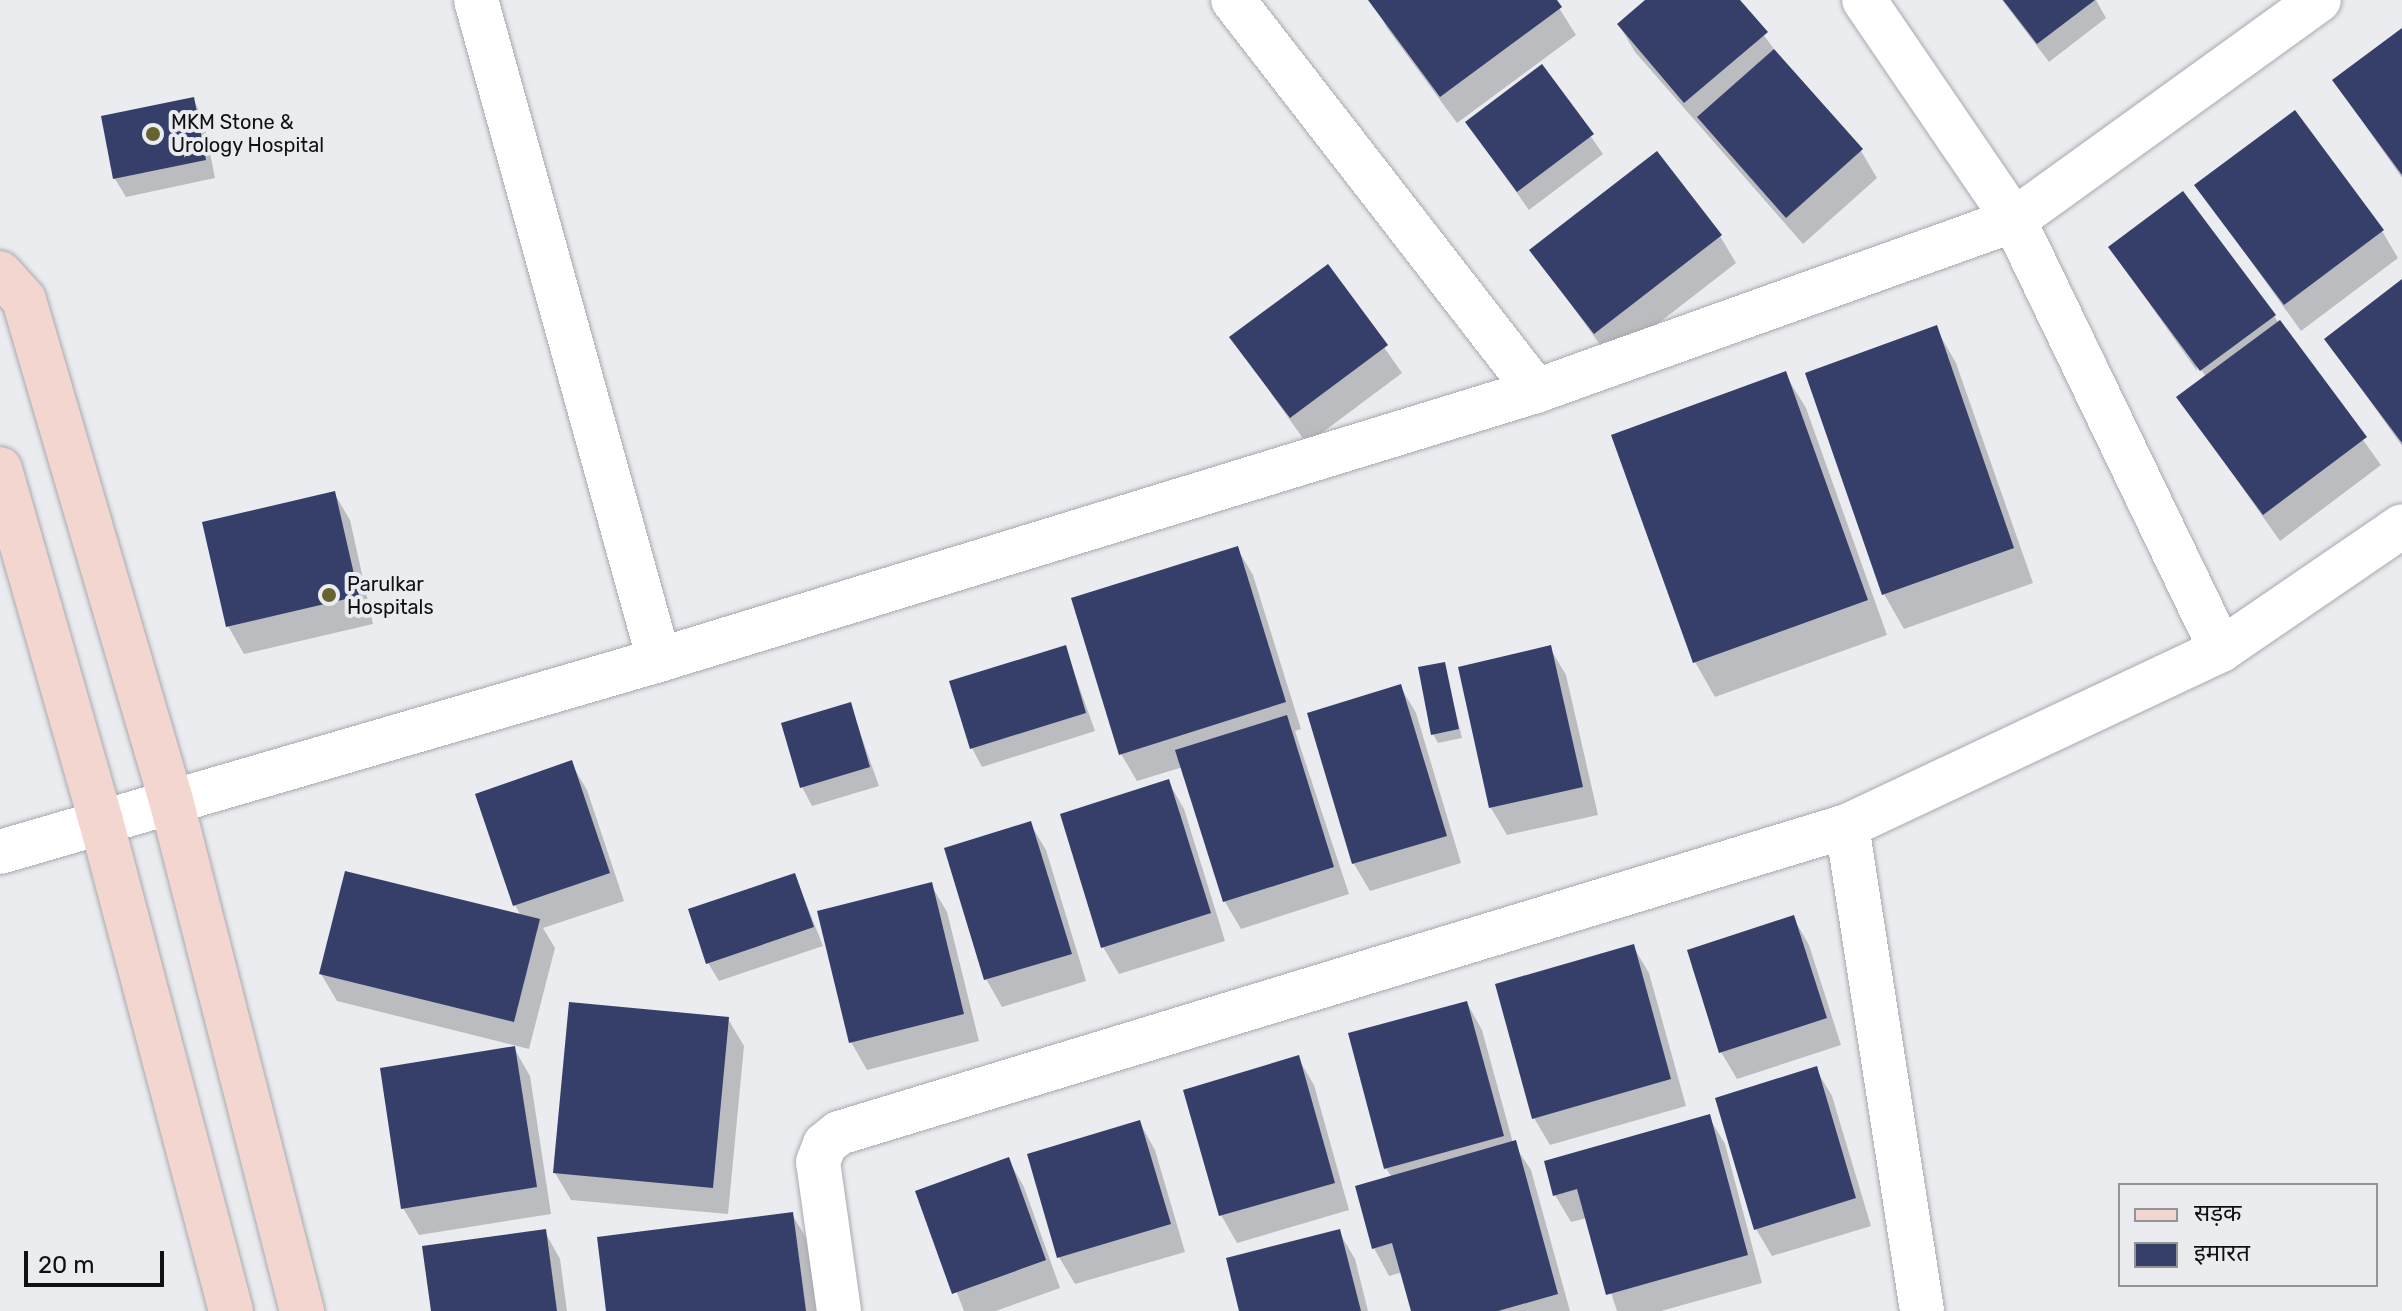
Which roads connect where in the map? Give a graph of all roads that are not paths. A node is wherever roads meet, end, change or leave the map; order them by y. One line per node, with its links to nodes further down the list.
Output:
1 (476, 0): 11 (street)
2 (1233, 0): 7 (street)
3 (1864, 0): 5 (street)
4 (2319, 0): 5 (street)
5 (2014, 220): 7 (street); 10 (street)
6 (0, 273): 12 (main road)
7 (1536, 391): 11 (street)
8 (0, 469): 13 (main road)
9 (2402, 526): 10 (street)
10 (2221, 650): 14 (street)
11 (659, 660): 12 (street)
12 (171, 800): 13 (street); 18 (main road)
13 (101, 821): 15 (street); 17 (main road)
14 (1847, 826): 16 (street); 19 (street)
15 (0, 852)
16 (1916, 1309)
17 (231, 1311)
18 (302, 1311)
19 (839, 1311)

